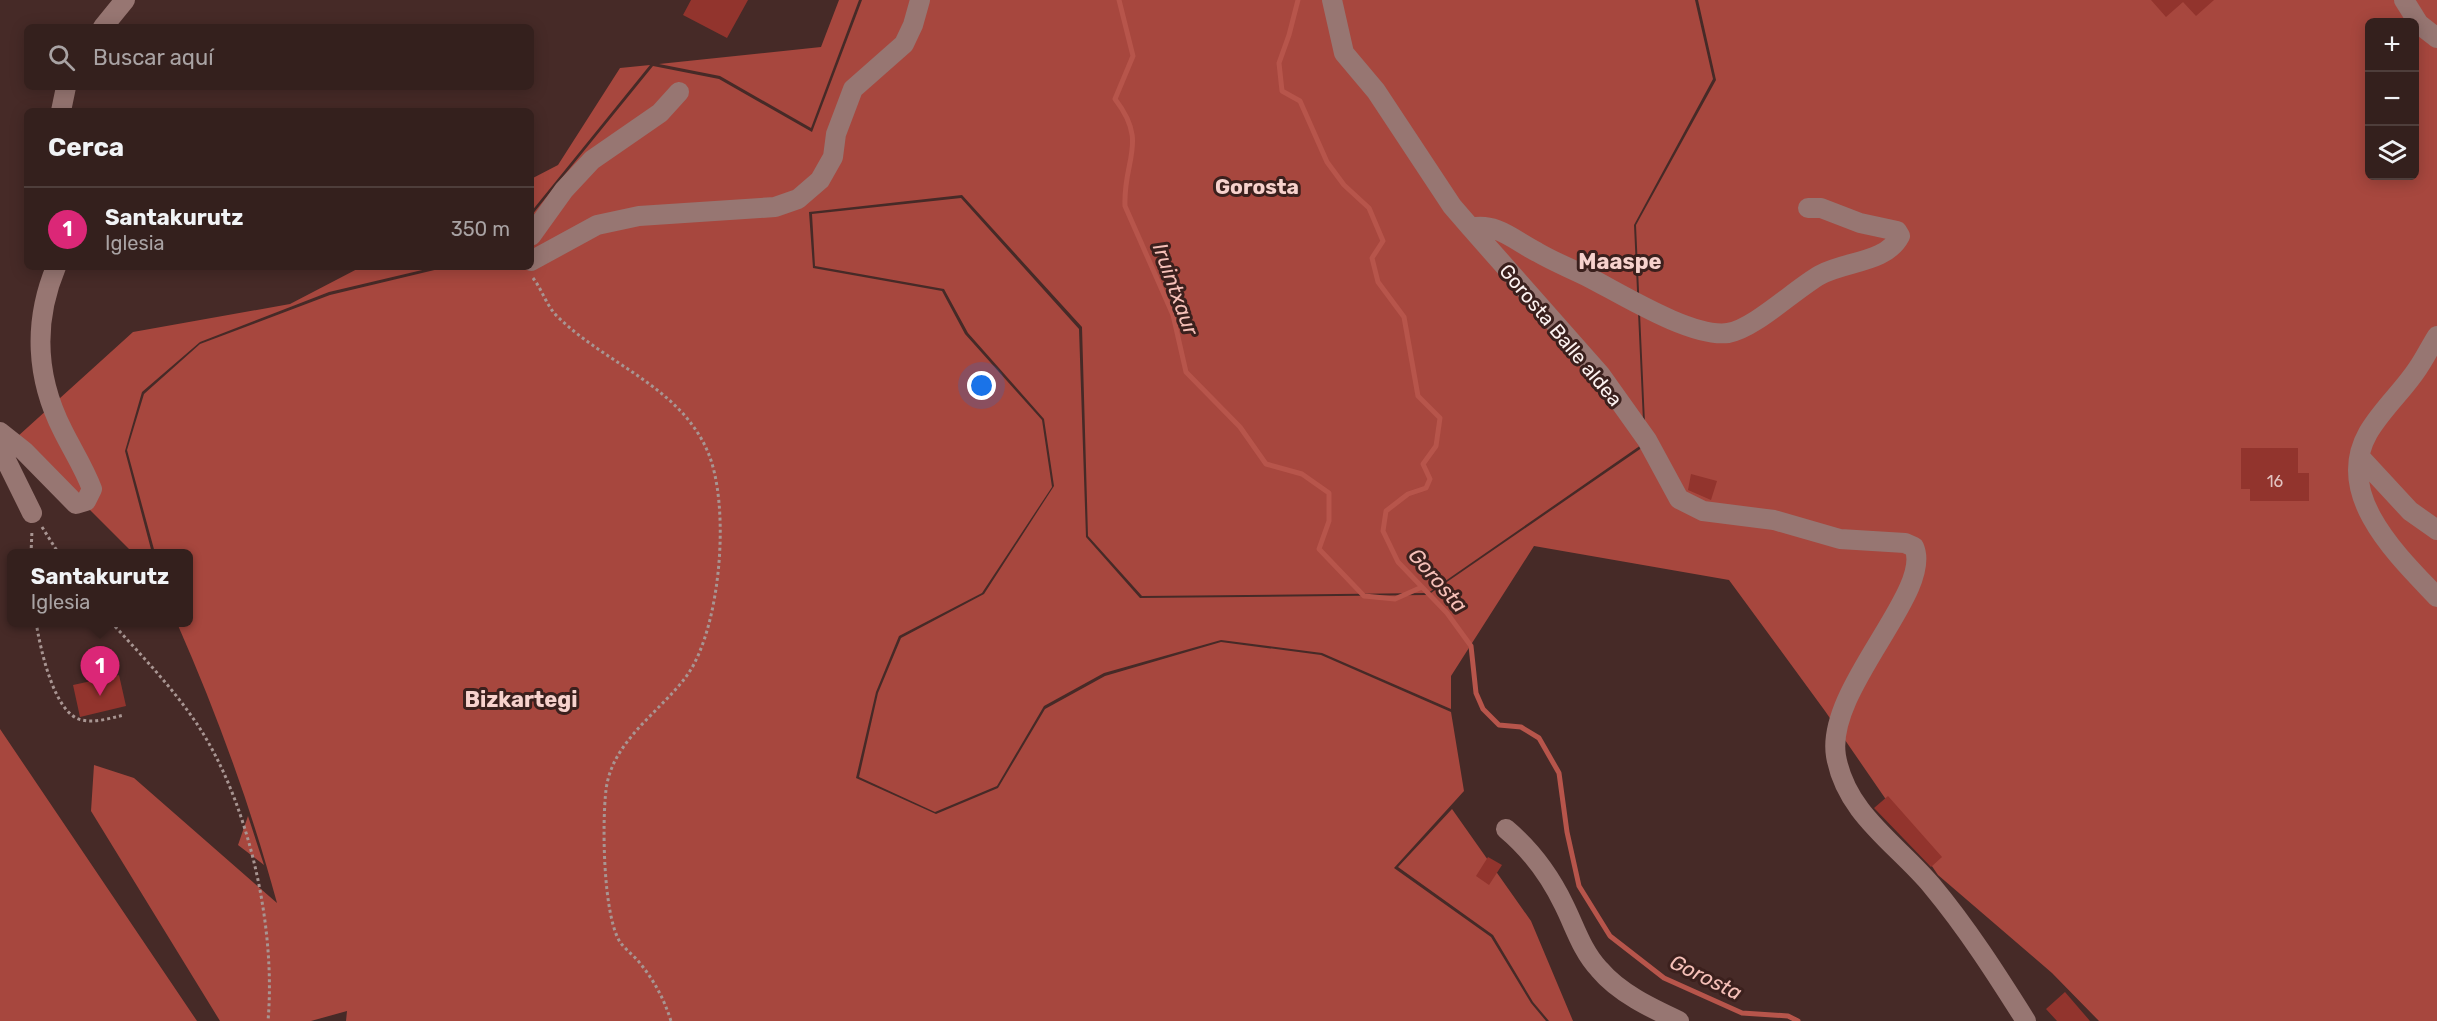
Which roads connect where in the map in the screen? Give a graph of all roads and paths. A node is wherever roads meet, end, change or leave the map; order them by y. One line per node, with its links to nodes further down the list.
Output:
1 (125, 0): 5 (street)
2 (920, 0): 13 (street)
3 (1332, 0): 11 (street, Gorosta Balle aldea)
4 (2404, 0): 6 (street)
5 (105, 24)
6 (2437, 38)
7 (65, 90): 9 (street)
8 (679, 92): 12 (street)
9 (62, 108)
10 (1808, 208): 11 (street, Gorosta Balle aldea)
11 (1471, 228): 32 (street, Gorosta Balle aldea)
12 (534, 232)
13 (534, 264)
14 (55, 270): 17 (street)
15 (532, 270): 30 (path)
16 (2437, 336): 19 (street)
17 (0, 432)
18 (0, 448): 20 (street)
19 (2360, 457): 21 (street); 24 (street)
20 (32, 513): 22 (path); 23 (path)
21 (2437, 530)
22 (31, 549)
23 (56, 549)
24 (2437, 597)
25 (37, 627): 27 (path)
26 (115, 627): 29 (path)
27 (124, 715)
28 (1506, 830): 31 (street)
29 (268, 1021)
30 (671, 1021)
31 (1679, 1021)
32 (2026, 1021)

